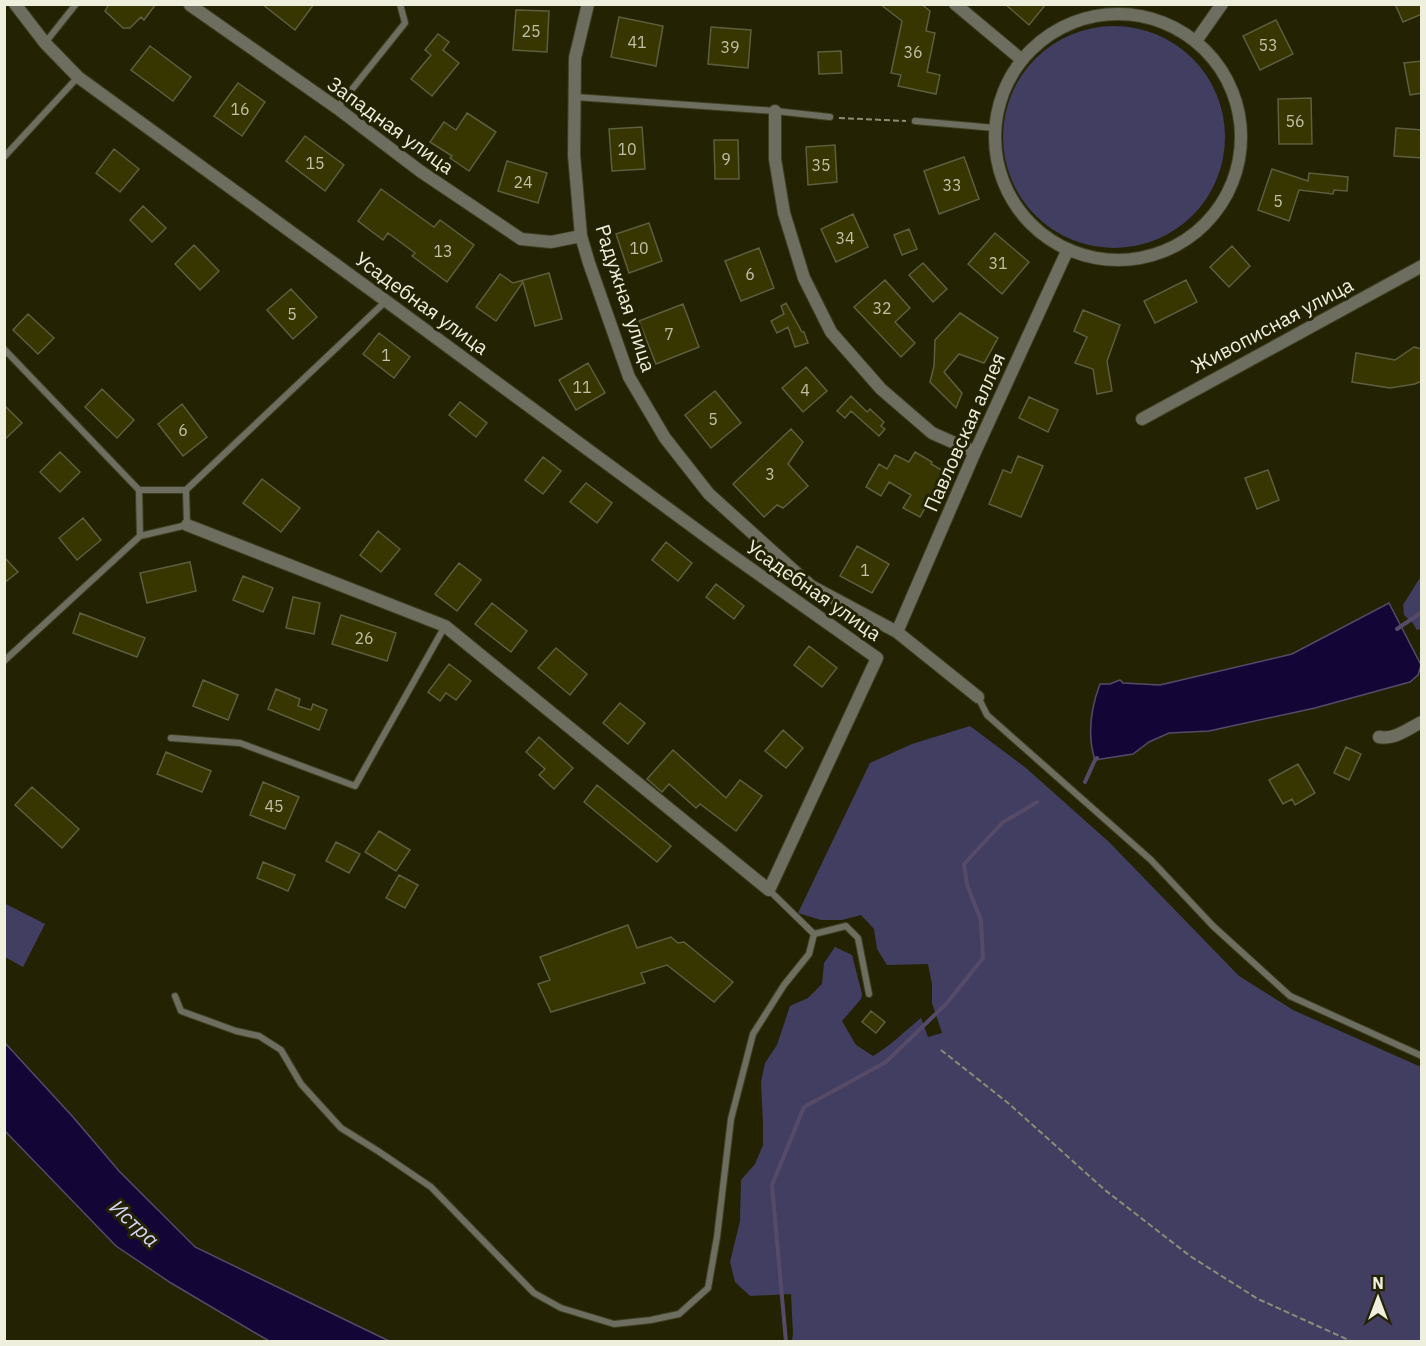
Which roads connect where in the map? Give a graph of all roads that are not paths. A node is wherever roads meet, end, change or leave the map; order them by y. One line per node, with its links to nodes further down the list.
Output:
1 (15, 4): 9 (street, Усадебная улица)
2 (76, 4): 9 (lane)
3 (399, 4): 13 (lane)
4 (588, 4): 12 (street, Радужная улица)
5 (955, 4): 10 (street)
6 (1222, 4): 8 (street)
7 (190, 5): 13 (street, Западная улица)
8 (1196, 41): 10 (street); 20 (street)
9 (45, 43): 11 (street, Усадебная улица)
10 (1022, 60): 17 (street)
11 (78, 77): 18 (lane); 22 (street, Усадебная улица)
12 (575, 97): 14 (lane); 19 (street, Радужная улица)
13 (337, 108): 19 (street, Западная улица)
14 (775, 111): 15 (lane); 25 (street)
15 (830, 117)
16 (915, 121): 17 (lane)
17 (995, 128): 20 (street)
18 (4, 157)
19 (581, 236): 31 (street, Радужная улица)
20 (1068, 249): 25 (street, Павловская аллея)
21 (1422, 266): 24 (street, Живописная улица)
22 (387, 301): 27 (lane); 37 (street, Усадебная улица)
23 (4, 349): 26 (lane)
24 (1142, 419)
25 (975, 452): 31 (street, Павловская аллея)
26 (139, 490): 27 (lane); 29 (lane)
27 (186, 490): 28 (lane)
28 (187, 525): 29 (lane); 30 (street)
29 (140, 536): 32 (lane)
30 (445, 626): 36 (lane); 37 (street)
31 (897, 632): 33 (street, Радужная улица)
32 (4, 661)
33 (978, 697): 41 (lane)
34 (1422, 722): 35 (street)
35 (1379, 737)
36 (171, 738)
37 (769, 890): 38 (lane)
38 (814, 934): 39 (lane); 40 (lane)
39 (869, 994)
40 (175, 996)
41 (1422, 1056)

